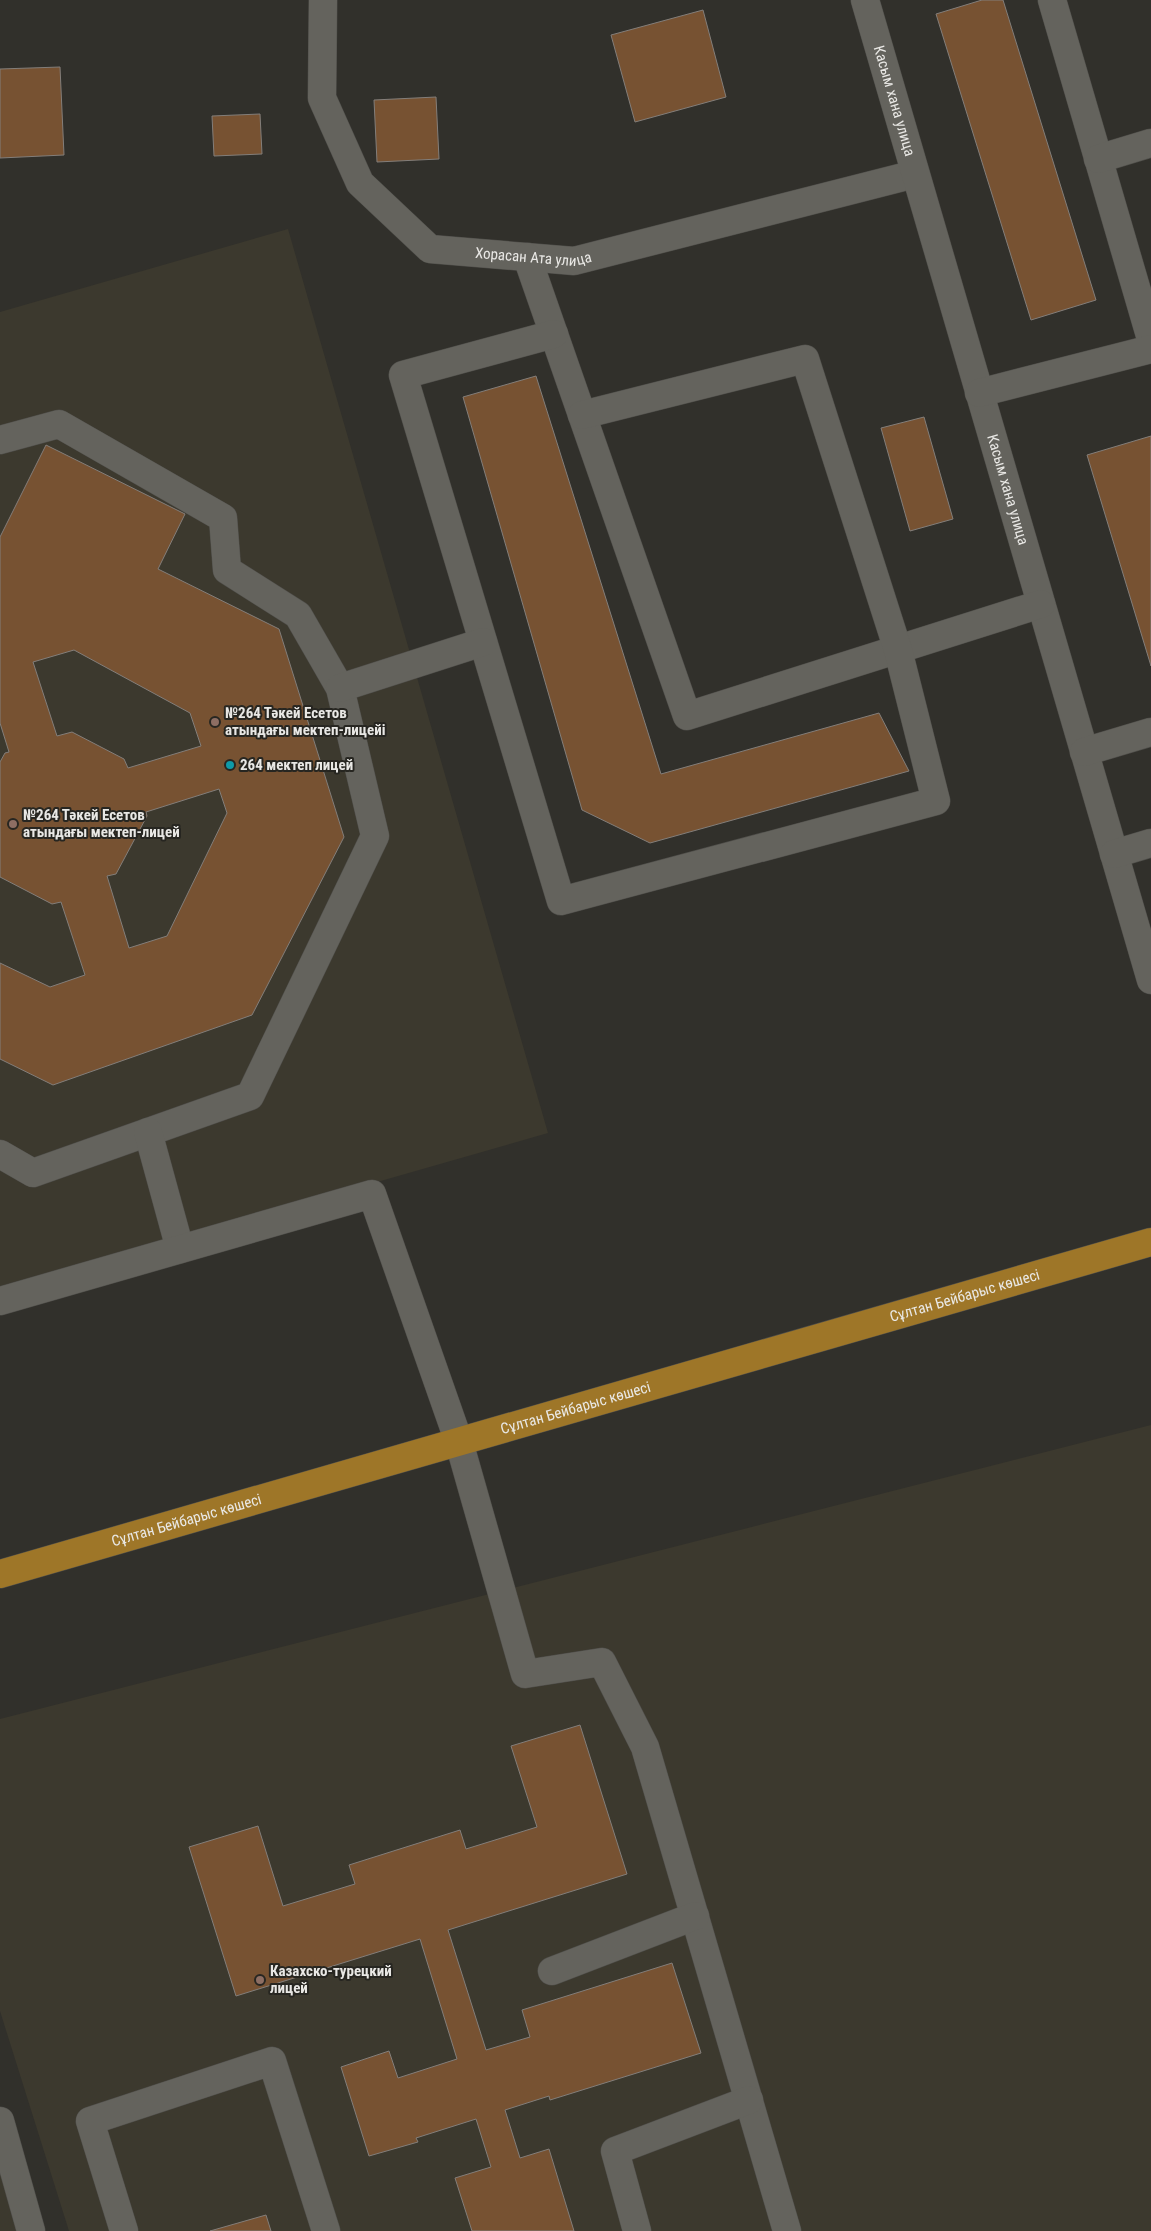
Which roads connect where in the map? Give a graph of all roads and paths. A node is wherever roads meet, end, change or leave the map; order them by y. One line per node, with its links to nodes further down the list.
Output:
1 (323, 0): 7 (street, Хорасан Ата улица)
2 (865, 0): 6 (street, Касым хана улица)
3 (1052, 0): 5 (street)
4 (1151, 143): 5 (street)
5 (1098, 159): 9 (street)
6 (914, 174): 7 (street, Хорасан Ата улица); 11 (street, Касым хана улица)
7 (527, 257): 8 (street)
8 (554, 334): 12 (street); 15 (street)
9 (1151, 339)
10 (1151, 349): 11 (street)
11 (979, 393): 14 (street, Касым хана улица)
12 (582, 415): 16 (street); 16 (street)
13 (0, 440): 17 (street)
14 (1041, 604): 16 (street); 19 (street, Касым хана улица)
15 (483, 642): 16 (street); 17 (street)
16 (898, 650)
17 (340, 688): 23 (street)
18 (1151, 732): 19 (street)
19 (1084, 752): 21 (street, Касым хана улица)
20 (1151, 843): 21 (street)
21 (1114, 854): 22 (street, Касым хана улица)
22 (1151, 980)
23 (148, 1132): 24 (street); 26 (street)
24 (0, 1154)
25 (1151, 1242): 28 (main road, Сұлтан Бейбарыс көшесі)
26 (180, 1249): 27 (street); 28 (street)
27 (0, 1301)
28 (459, 1442): 29 (main road, Сұлтан Бейбарыс көшесі); 30 (street)
29 (0, 1574)
30 (695, 1916): 31 (street); 32 (street)
31 (552, 1970)
32 (748, 2100): 37 (street); 38 (street)
33 (0, 2121): 34 (street)
34 (31, 2231)
35 (124, 2231): 36 (street)
36 (326, 2231)
37 (637, 2231)
38 (787, 2231)

